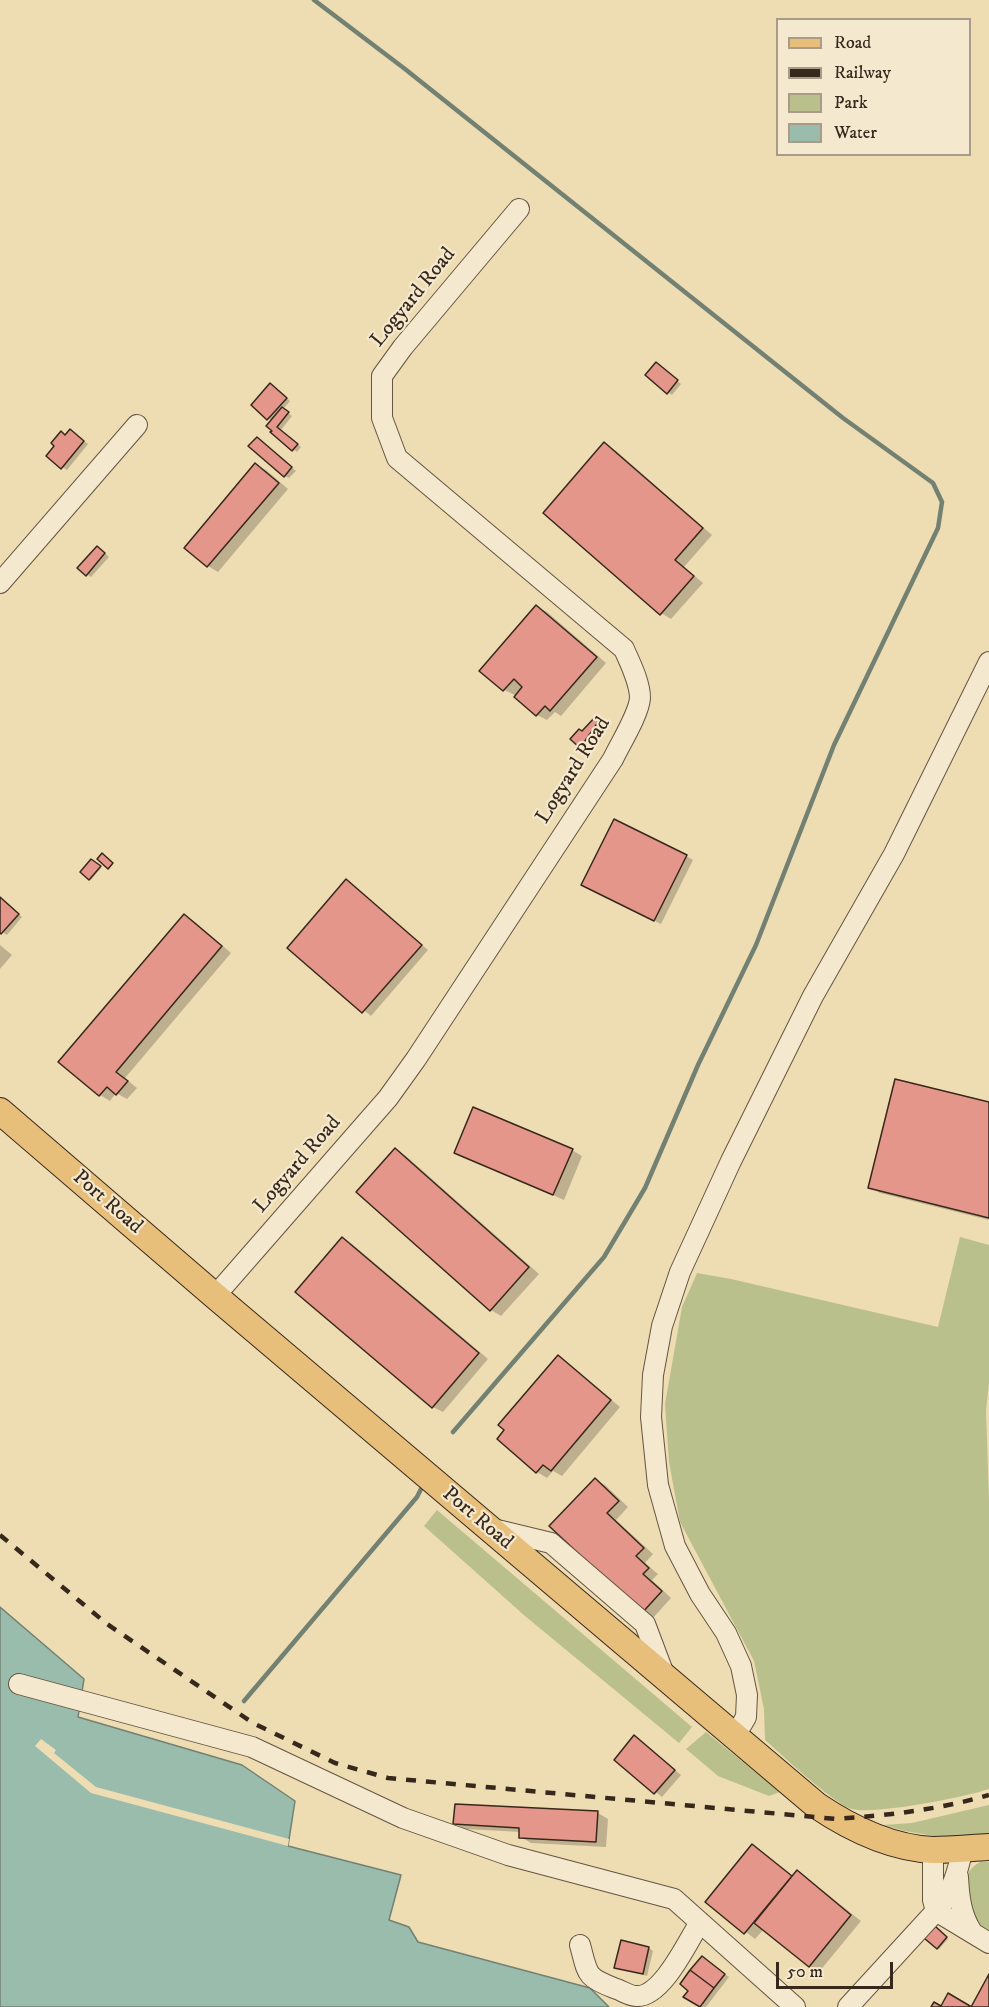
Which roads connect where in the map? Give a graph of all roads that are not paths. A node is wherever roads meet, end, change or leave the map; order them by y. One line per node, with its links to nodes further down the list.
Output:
1 (519, 209): 6 (street, Logyard Road)
2 (137, 426): 3 (street)
3 (0, 582)
4 (989, 662): 8 (street)
5 (0, 1111): 6 (main road, Port Road)
6 (215, 1296): 8 (main road, Port Road)
7 (19, 1684): 13 (street)
8 (732, 1736): 10 (main road, Port Road)
9 (989, 1847): 11 (main road, Port Road)
10 (933, 1850): 11 (main road, Port Road); 12 (street)
11 (960, 1858): 12 (street); 14 (street)
12 (936, 1911): 14 (street); 17 (street)
13 (700, 1922): 16 (street); 18 (street)
14 (972, 1932): 15 (street)
15 (989, 1943)
16 (580, 1945)
17 (852, 2006)
18 (795, 2007)

